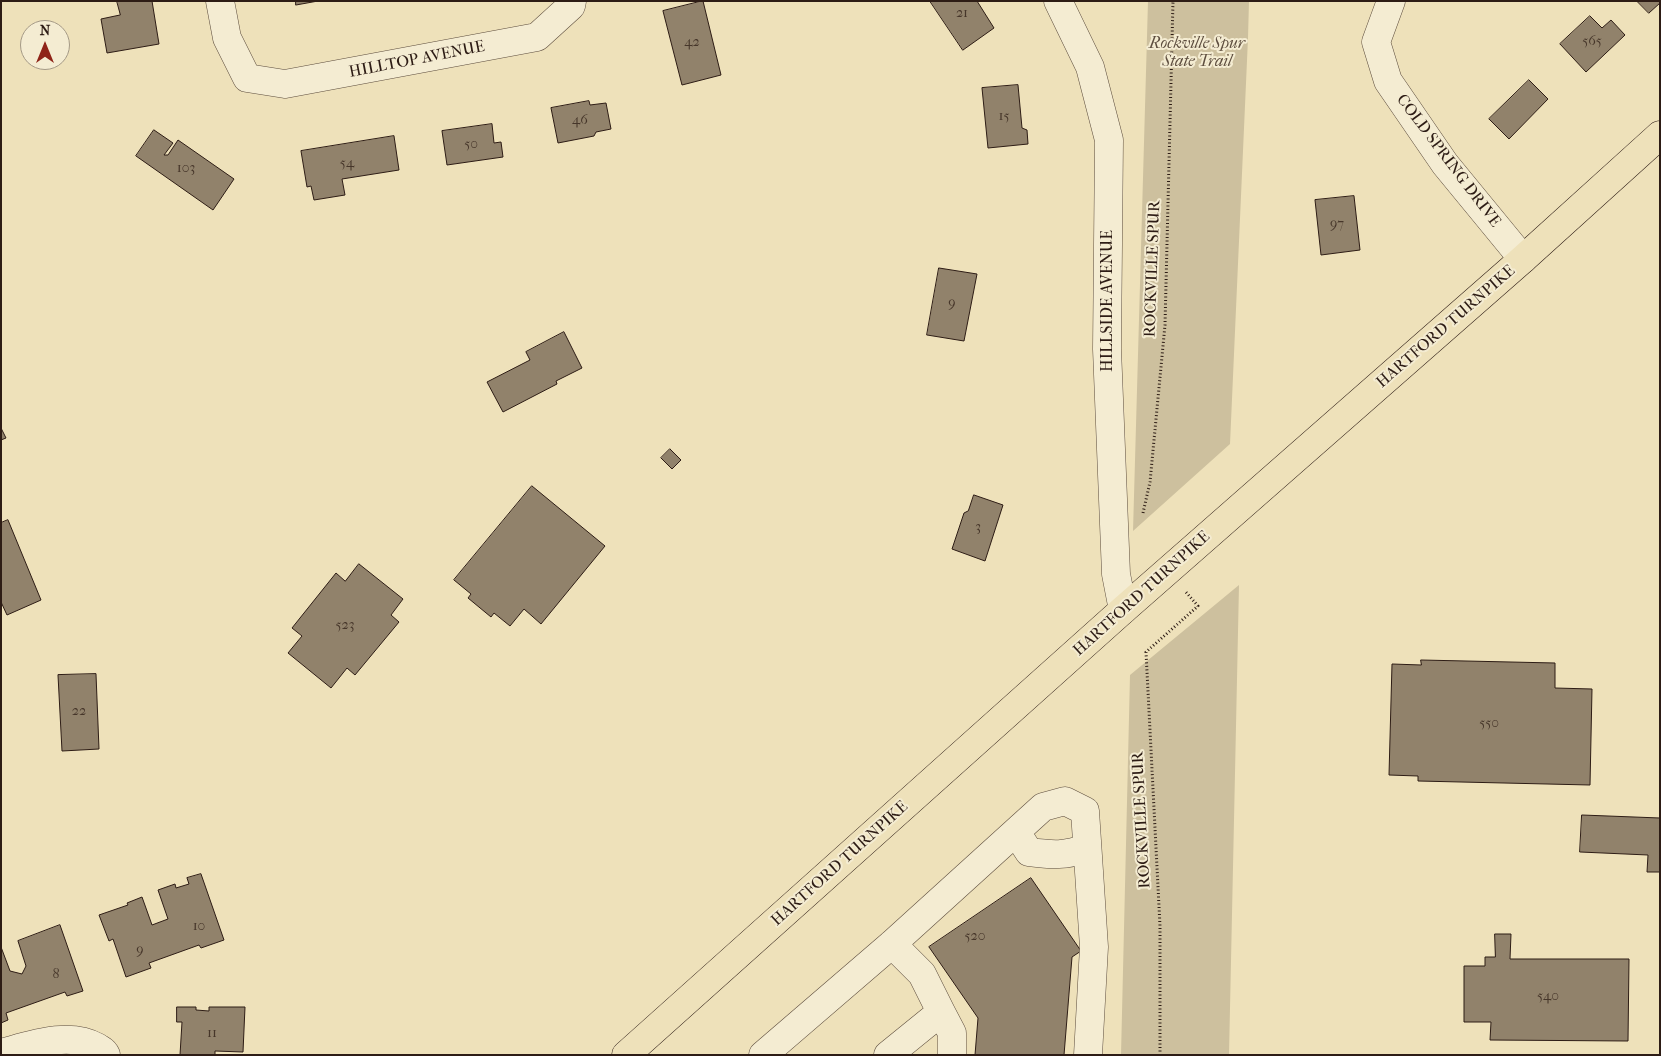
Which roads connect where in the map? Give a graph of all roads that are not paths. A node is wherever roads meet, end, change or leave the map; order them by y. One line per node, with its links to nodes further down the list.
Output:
1 (220, 1): 2 (street, HILLTOP AVENUE)
2 (572, 1)
3 (1058, 1): 7 (street, HILLSIDE AVENUE)
4 (1391, 1): 6 (street, COLD SPRING DRIVE)
5 (1660, 135): 6 (main road, HARTFORD TURNPIKE)
6 (1523, 259): 7 (main road, HARTFORD TURNPIKE)
7 (1124, 610): 14 (main road, HARTFORD TURNPIKE)
8 (1016, 832): 9 (street); 9 (street); 10 (street)
9 (1087, 848): 18 (street)
10 (892, 944): 11 (street); 15 (street)
11 (941, 1012): 16 (street); 17 (street)
12 (1, 1053): 13 (street)
13 (106, 1055)
14 (626, 1055)
15 (763, 1055)
16 (888, 1055)
17 (952, 1055)
18 (1088, 1055)

